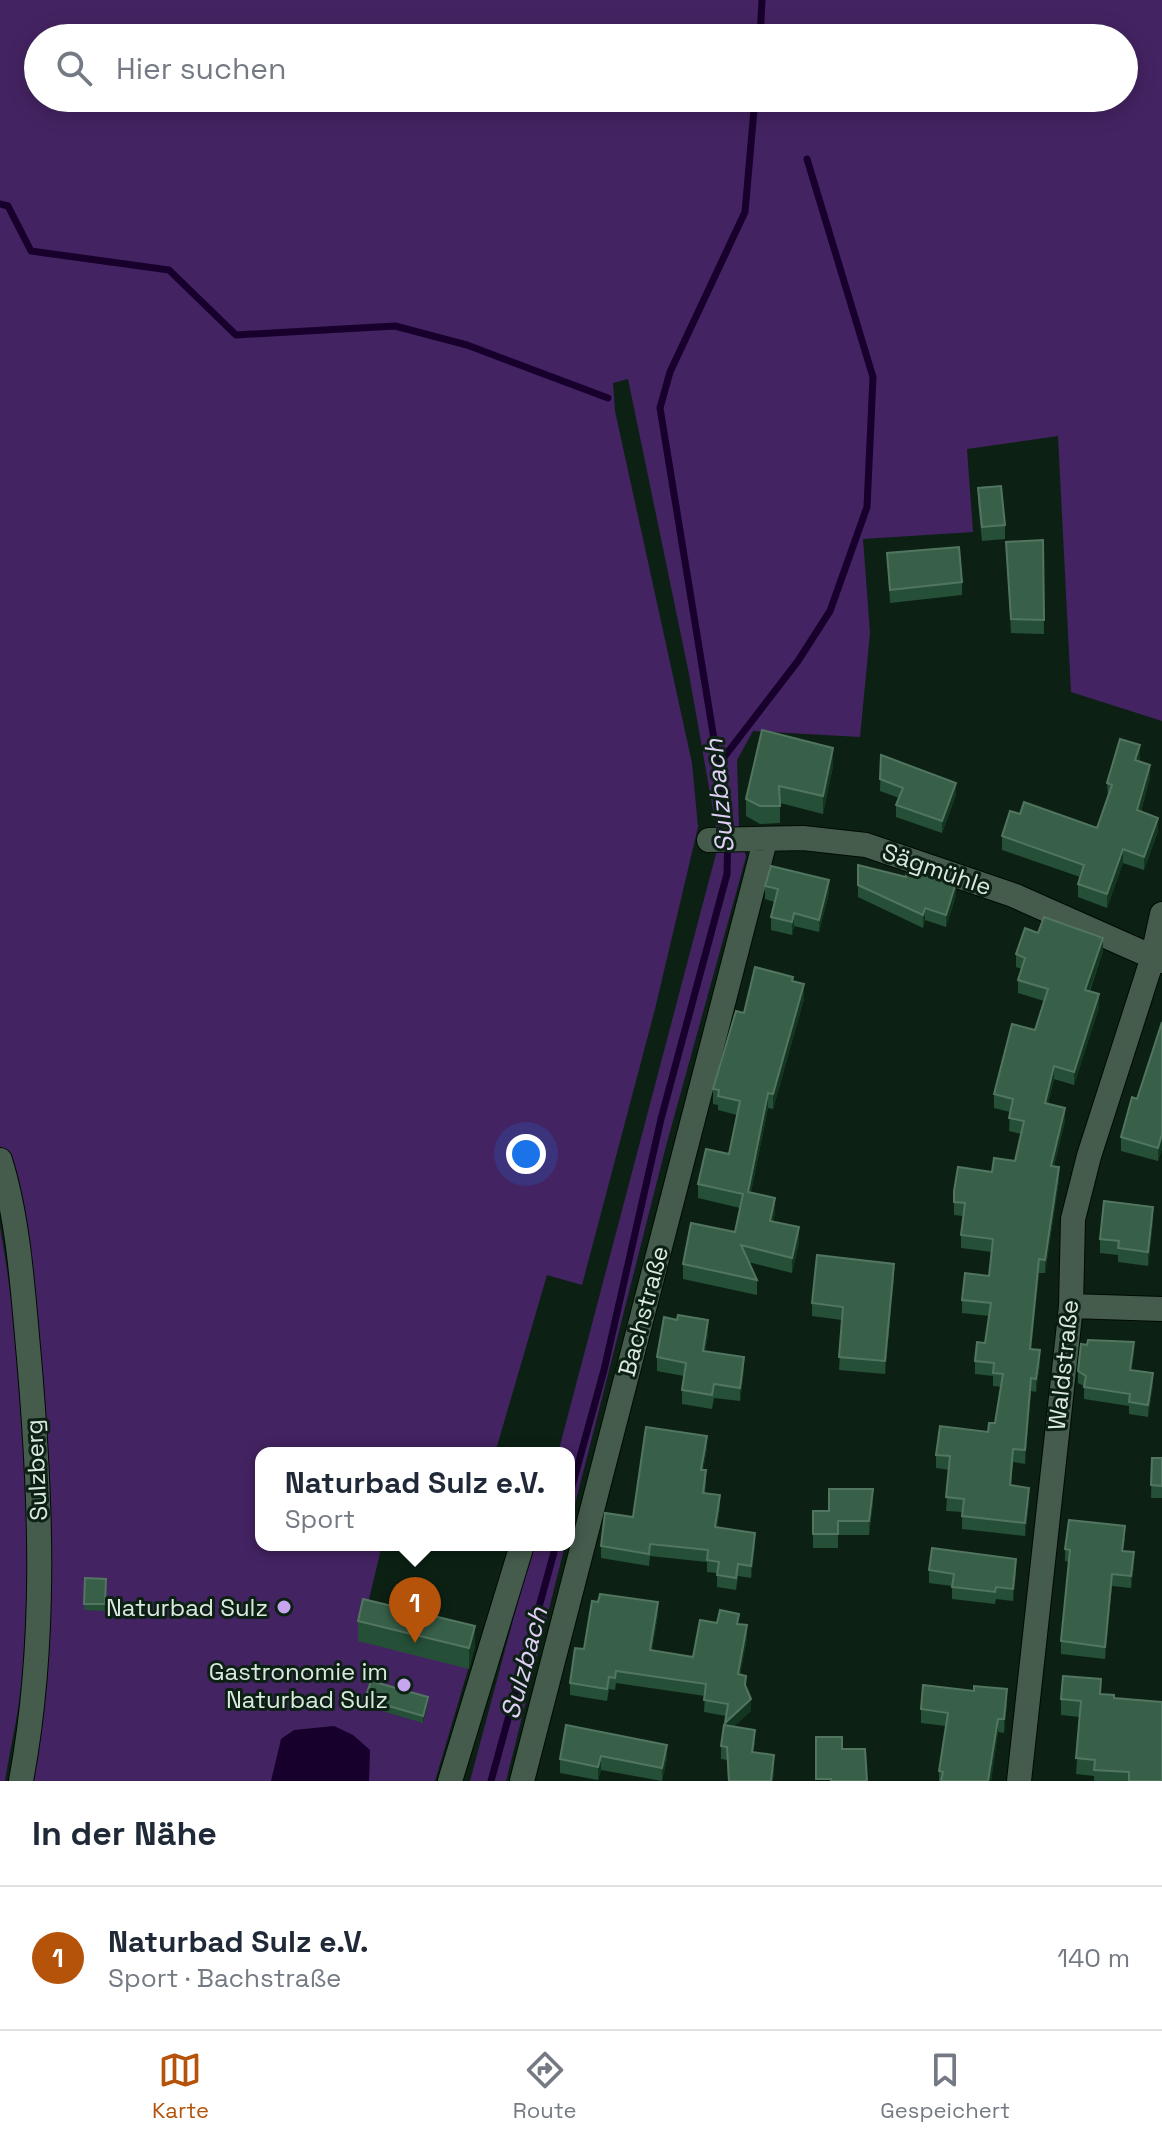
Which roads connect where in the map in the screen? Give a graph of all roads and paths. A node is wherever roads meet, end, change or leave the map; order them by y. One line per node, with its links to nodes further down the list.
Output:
1 (715, 839): 2 (street, Sägmühle)
2 (756, 839): 4 (street, Sägmühle); 11 (street, Bachstraße)
3 (1162, 914): 4 (street, Waldstraße)
4 (1157, 960): 6 (street, Waldstraße)
5 (0, 1160): 9 (street, Sulzberg)
6 (1071, 1306): 7 (street); 12 (street, Waldstraße)
7 (1162, 1309)
8 (520, 1551): 10 (street)
9 (21, 1781)
10 (450, 1781)
11 (522, 1781)
12 (1019, 1781)

